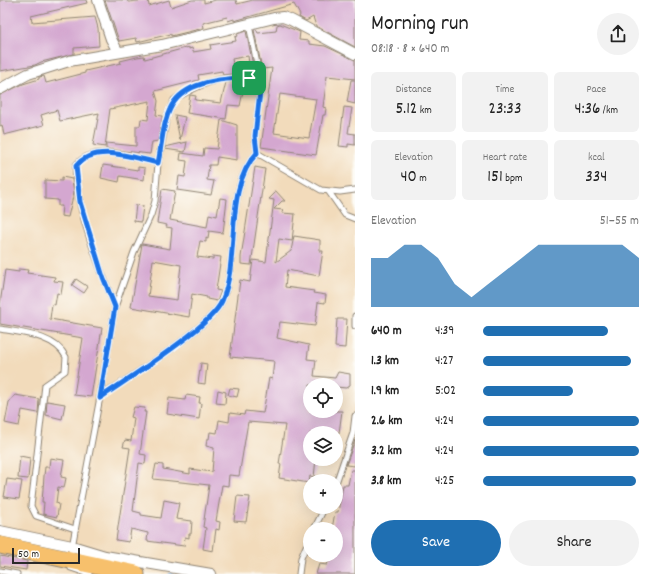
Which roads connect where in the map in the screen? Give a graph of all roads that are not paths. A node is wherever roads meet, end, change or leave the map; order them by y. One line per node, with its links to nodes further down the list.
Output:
1 (98, 0): 3 (street)
2 (249, 25): 3 (street); 4 (street); 5 (lane)
3 (118, 52): 6 (street)
4 (355, 54)
5 (261, 79): 7 (lane); 8 (lane)
6 (0, 88)
7 (257, 153): 10 (lane); 16 (lane)
8 (158, 163): 12 (lane); 12 (lane)
9 (355, 190): 10 (lane)
10 (329, 192): 11 (lane)
11 (355, 219)
12 (115, 307): 16 (lane)
13 (355, 316): 14 (lane)
14 (355, 326)
15 (0, 329): 19 (lane)
16 (100, 398): 19 (lane)
17 (355, 416): 18 (lane)
18 (339, 474)
19 (75, 529): 24 (lane)
20 (0, 531): 24 (street)
21 (0, 546): 24 (highway)
22 (0, 552): 24 (lane)
23 (303, 553): 30 (lane)
24 (65, 559): 27 (lane); 28 (highway); 29 (street)
25 (0, 571): 26 (lane)
26 (17, 574)
27 (90, 574)
28 (136, 574)
29 (211, 574)
30 (299, 574)

